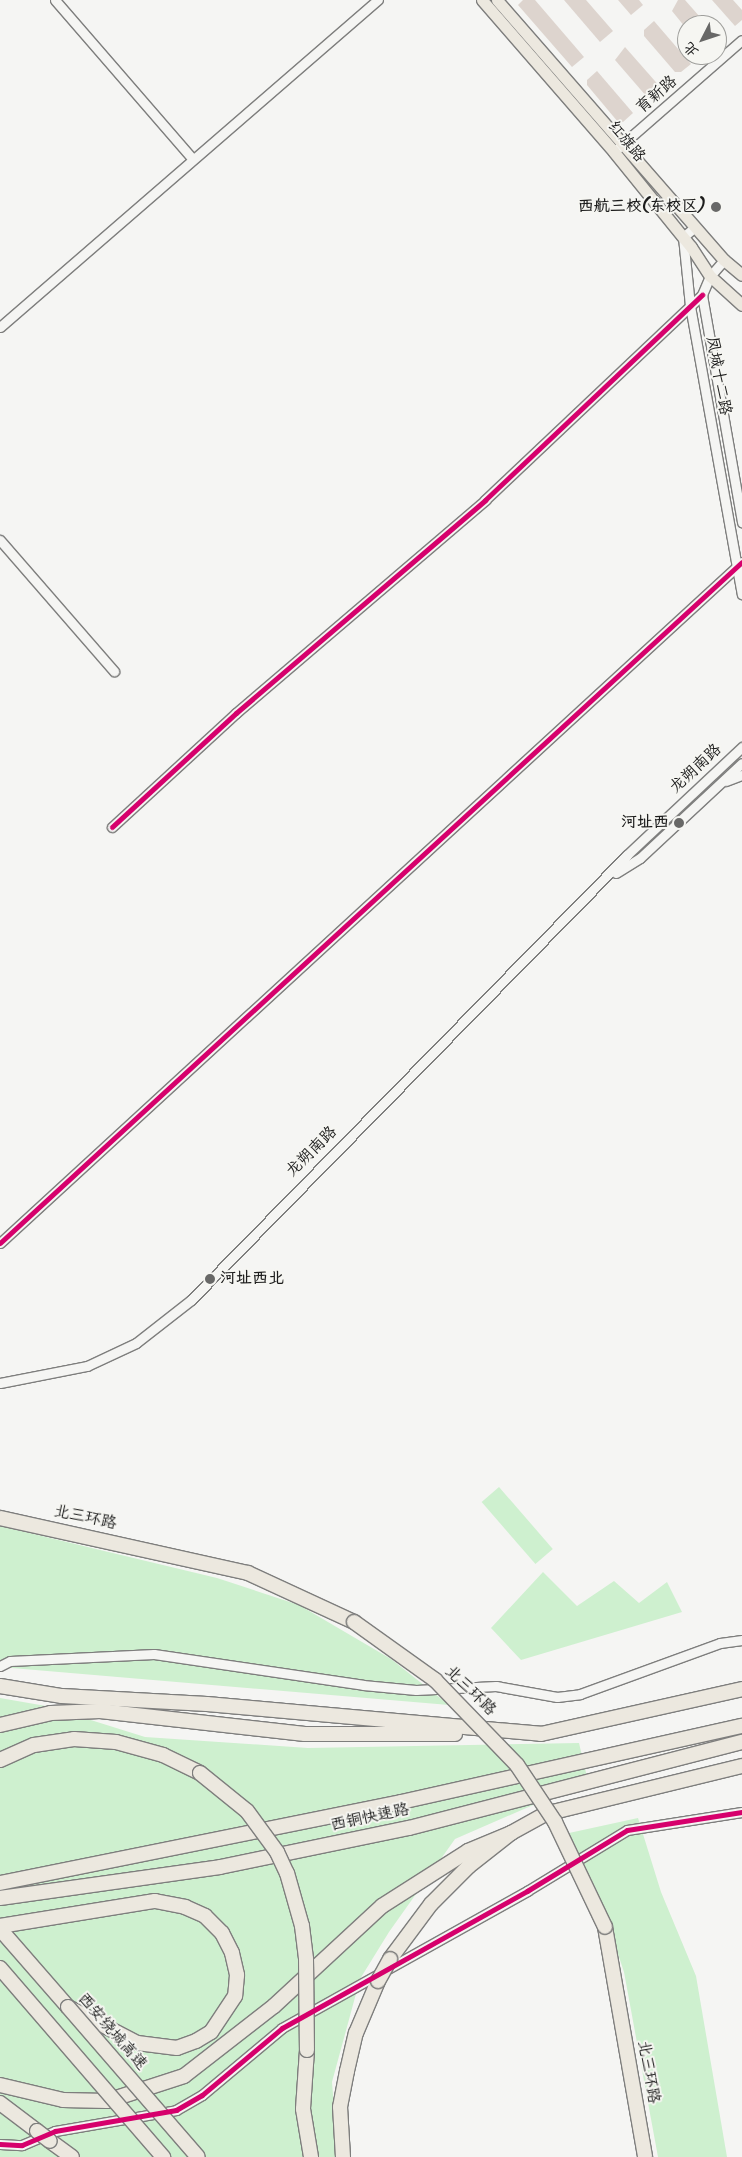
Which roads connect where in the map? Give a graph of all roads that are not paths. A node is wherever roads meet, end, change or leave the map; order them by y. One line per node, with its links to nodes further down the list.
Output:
1 (55, 0): 7 (street)
2 (378, 0): 7 (street)
3 (482, 0): 6 (main road, 红旗路)
4 (497, 0): 6 (main road, 红旗路)
5 (742, 40): 6 (street, 育新路)
6 (618, 148): 8 (main road, 红旗路); 9 (main road, 红旗路)
7 (192, 158): 16 (street)
8 (695, 227): 9 (street); 10 (main road, 红旗路)
9 (683, 237): 12 (main road, 红旗路); 15 (street, 凤城十二路)
10 (724, 260): 11 (main road, 红旗路); 12 (street)
11 (742, 275)
12 (710, 276): 13 (street); 14 (main road, 红旗路)
13 (702, 295): 15 (street); 17 (street, 凤城十二路)
14 (742, 305)
15 (690, 306): 19 (street, 凤城十二路); 26 (street)
16 (0, 326)
17 (742, 523)
18 (0, 540): 21 (street)
19 (739, 563): 20 (street, 凤城十二路); 28 (street)
20 (742, 594)
21 (114, 671)
22 (742, 747): 27 (street, 龙朔南路)
23 (742, 764): 25 (street, 龙朔南路)
24 (742, 775): 25 (street)
25 (722, 783): 27 (street, 龙朔南路)
26 (112, 827)
27 (608, 878): 29 (street, 龙朔南路)
28 (0, 1243)
29 (0, 1383)
30 (0, 1518): 56 (highway, 北三环路, bridge)
31 (742, 1640): 32 (street)
32 (0, 1666)
33 (0, 1686): 37 (highway)
34 (742, 1689): 37 (highway)
35 (0, 1725): 37 (highway)
36 (742, 1726): 43 (highway, 西铜快速路)
37 (541, 1734)
38 (742, 1742): 44 (highway, 西铜快速路)
39 (0, 1760): 54 (highway, bridge)
40 (742, 1766): 42 (highway)
41 (742, 1812): 50 (street)
42 (510, 1833): 48 (highway); 55 (highway, bridge)
43 (0, 1883)
44 (0, 1898)
45 (0, 1928): 47 (highway, 西安绕城高速); 47 (highway)
46 (0, 1968): 52 (highway, bridge)
47 (68, 2007): 53 (highway, 西安绕城高速, bridge)
48 (0, 2085)
49 (0, 2103): 51 (highway, bridge)
50 (0, 2144)
51 (72, 2157)
52 (163, 2157)
53 (198, 2157)
54 (311, 2157)
55 (343, 2157)
56 (645, 2157)

